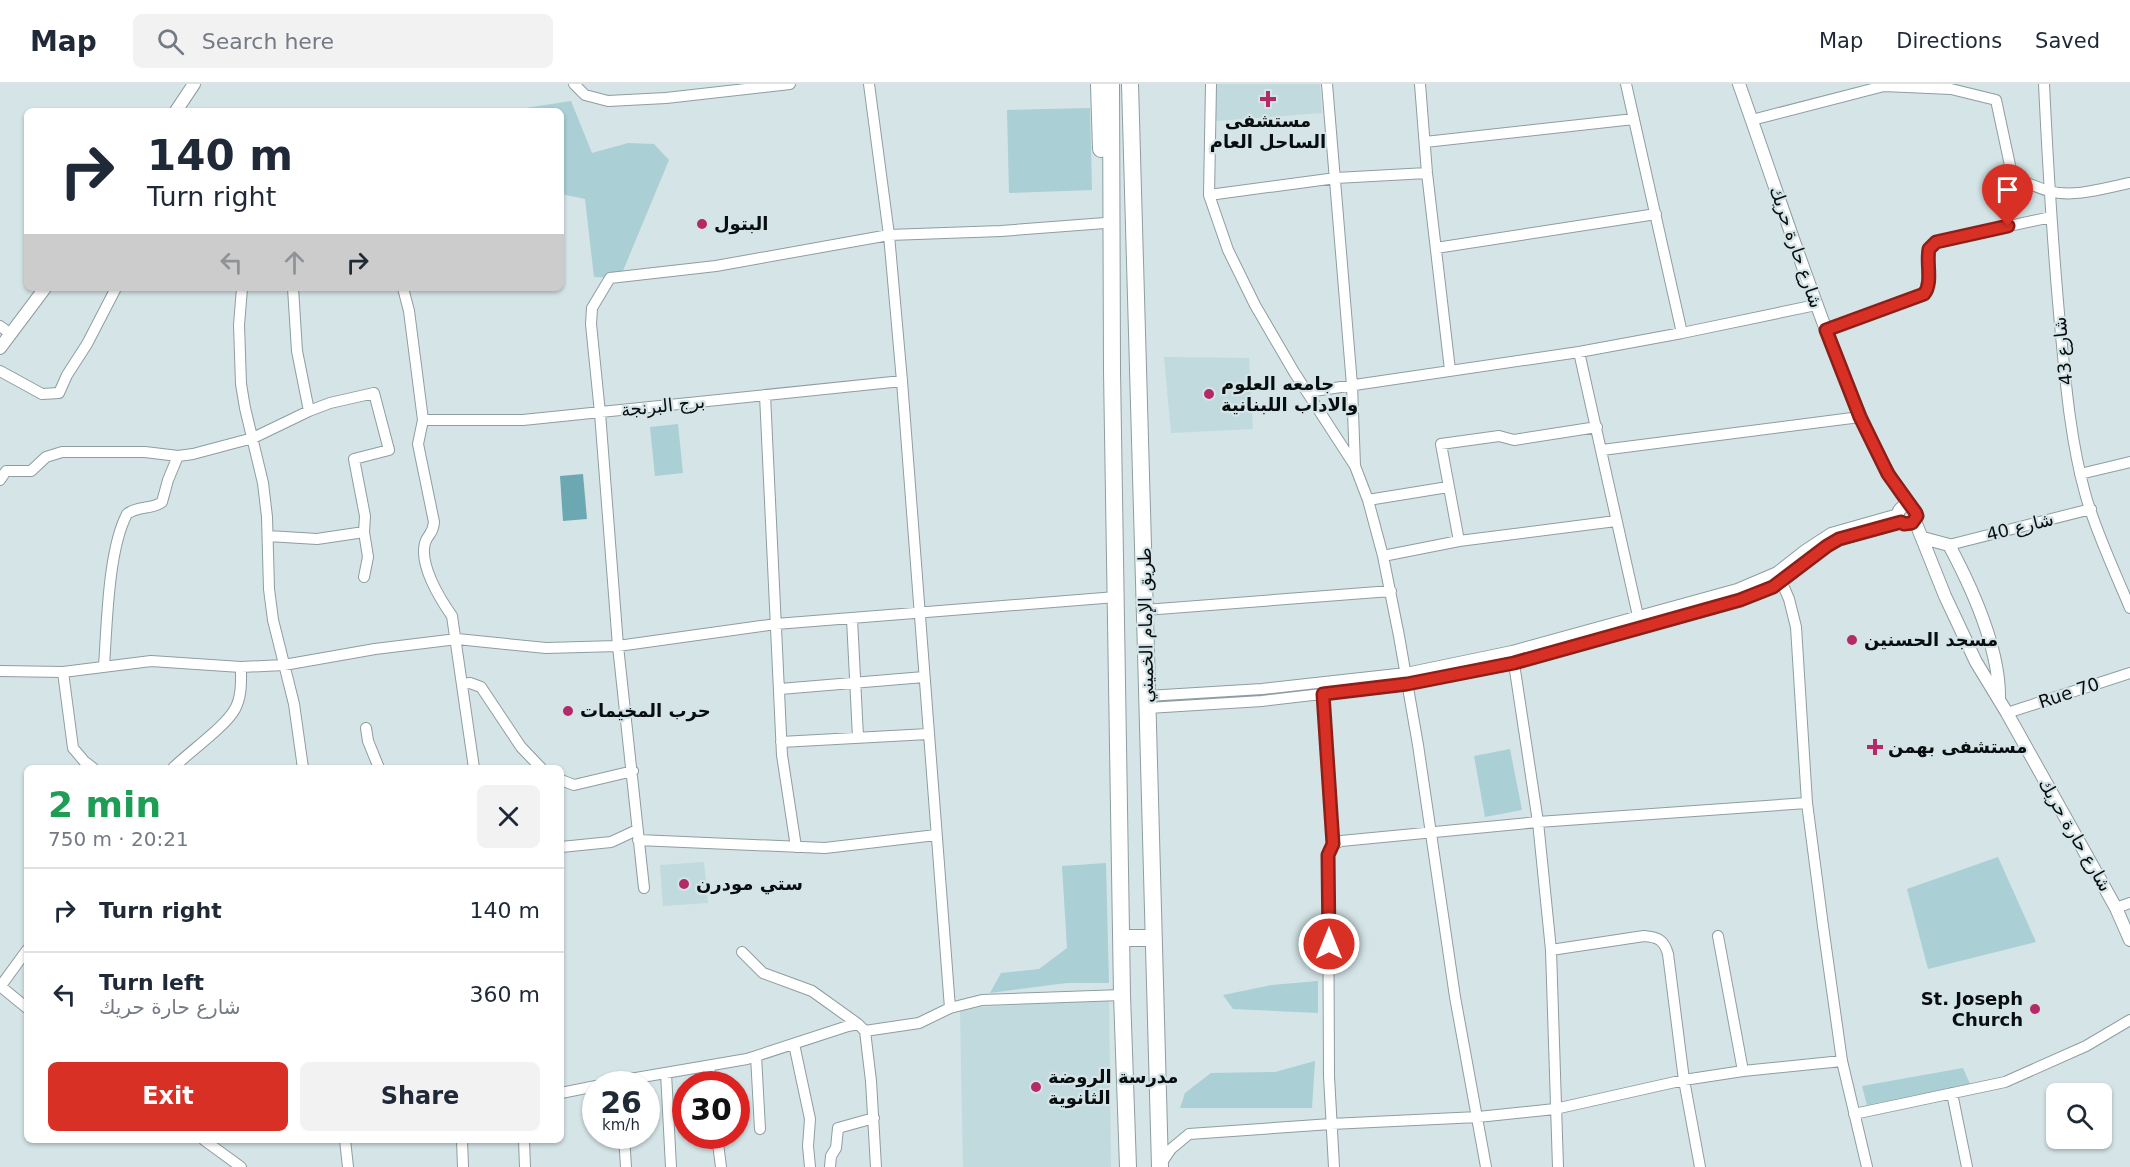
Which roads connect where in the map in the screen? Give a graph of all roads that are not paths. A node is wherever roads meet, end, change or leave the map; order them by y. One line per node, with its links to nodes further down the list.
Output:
1 (574, 84): 2 (street)
2 (790, 84)
3 (869, 84): 30 (street)
4 (1099, 84): 29 (highway)
5 (1111, 84): 32 (highway, طريق الإمام الخميني)
6 (1130, 84): 26 (highway, طريق الإمام الخميني)
7 (1140, 84): 26 (highway)
8 (1210, 84): 25 (street)
9 (1327, 84): 22 (street)
10 (1419, 84): 20 (street)
11 (1626, 84): 18 (street)
12 (1739, 84): 19 (street, شارع حارة حريك)
13 (2044, 84): 24 (street, شارع 43)
14 (194, 85): 17 (street)
15 (1883, 85): 16 (street); 19 (street)
16 (1952, 86): 24 (street)
17 (182, 108)
18 (1634, 119): 20 (street); 27 (street)
19 (1752, 120): 38 (street, شارع حارة حريك)
20 (1425, 142): 21 (street)
21 (1427, 173): 22 (street); 31 (street)
22 (1336, 178): 25 (street); 48 (street)
23 (2130, 183): 24 (street)
24 (2049, 191): 28 (street, شارع 43)
25 (1209, 195): 49 (street)
26 (1134, 202): 57 (highway, طريق الإمام الخميني)
27 (1656, 214): 31 (street); 41 (street)
28 (2051, 217): 40 (street); 63 (street, شارع 43)
29 (1105, 223): 30 (street); 32 (highway)
30 (889, 235): 47 (street); 52 (street)
31 (1436, 248): 45 (street)
32 (1112, 253): 56 (highway, طريق الإمام الخميني)
33 (43, 291): 42 (street)
34 (114, 291): 46 (street)
35 (242, 291): 58 (street)
36 (293, 291): 51 (street)
37 (404, 291): 54 (street)
38 (1816, 305): 40 (street, شارع حارة حريك); 41 (street)
39 (0, 326): 42 (street)
40 (1826, 330): 53 (street, شارع حارة حريك)
41 (1682, 333): 44 (street)
42 (11, 334): 43 (street)
43 (0, 348)
44 (1579, 352): 45 (street); 55 (street)
45 (1450, 370): 48 (street)
46 (0, 371)
47 (902, 381): 50 (street, برج البرنجة); 82 (street)
48 (1352, 385): 49 (street); 62 (street)
49 (1307, 392): 62 (street)
50 (765, 395): 52 (street, برج البرنجة); 85 (street)
51 (309, 411): 58 (street); 70 (street)
52 (600, 413): 54 (street, برج البرنجة); 87 (street)
53 (1860, 417): 59 (street); 68 (street, شارع حارة حريك)
54 (423, 420): 86 (street)
55 (1597, 427): 59 (street); 65 (street)
56 (1115, 435): 57 (highway); 79 (highway, طريق الإمام الخميني)
57 (1142, 437): 81 (highway, طريق الإمام الخميني)
58 (253, 438): 60 (street); 71 (street)
59 (1602, 450): 69 (street)
60 (178, 456): 64 (street); 91 (street)
61 (2130, 462): 63 (street)
62 (1355, 466): 66 (street)
63 (2080, 474): 67 (street, شارع 43)
64 (0, 480)
65 (1448, 487): 66 (street); 73 (street)
66 (1368, 500): 75 (street)
67 (2091, 509): 74 (street, شارع 40); 80 (street, شارع 43)
68 (1902, 513): 72 (street, شارع حارة حريك); 77 (street)
69 (1616, 521): 73 (street); 83 (street)
70 (364, 532): 71 (street); 76 (street)
71 (268, 536): 90 (street)
72 (1923, 538): 74 (street); 102 (street, شارع حارة حريك)
73 (1459, 541): 75 (street)
74 (1949, 545): 102 (street, شارع حارة حريك)
75 (1383, 556): 78 (street)
76 (364, 577)
77 (1779, 577): 83 (street); 89 (street); 117 (street)
78 (1390, 591): 81 (street); 97 (street)
79 (1116, 597): 82 (street); 129 (highway, طريق الإمام الخميني)
80 (2130, 608)
81 (1145, 610): 103 (highway, طريق الإمام الخميني)
82 (920, 611): 84 (street); 96 (street)
83 (1638, 616): 88 (street)
84 (852, 619): 85 (street); 98 (street)
85 (776, 624): 87 (street); 100 (street)
86 (457, 639): 87 (street); 90 (street); 99 (street)
87 (618, 646): 115 (street)
88 (1512, 651): 89 (street); 97 (street)
89 (1514, 663): 97 (street); 118 (street)
90 (284, 665): 92 (street); 111 (street)
91 (104, 666): 92 (street); 94 (street)
92 (242, 667): 110 (street)
93 (0, 671): 94 (street)
94 (63, 672): 109 (street)
95 (2130, 673): 104 (street, Rue 70)
96 (924, 677): 98 (street); 106 (street)
97 (1406, 679): 101 (street); 103 (street); 119 (street)
98 (855, 683): 100 (street); 107 (street)
99 (464, 684): 113 (street); 114 (street)
100 (780, 689): 108 (street)
101 (1323, 694): 103 (street); 122 (street)
102 (1999, 700): 104 (street, شارع حارة حريك)
103 (1147, 702): 130 (highway, طريق الإمام الخميني)
104 (2007, 713): 127 (street, شارع حارة حريك)
105 (366, 728): 112 (street)
106 (928, 734): 107 (street); 121 (street)
107 (858, 737): 108 (street)
108 (781, 742): 124 (street)
109 (89, 765)
110 (176, 765)
111 (303, 765)
112 (378, 765)
113 (474, 765)
114 (538, 765)
115 (633, 771): 116 (street); 120 (street)
116 (564, 781)
117 (1807, 803): 118 (street); 143 (street)
118 (1538, 822): 119 (street); 132 (street)
119 (1431, 833): 122 (street); 155 (street)
120 (638, 835): 123 (street); 124 (street); 125 (street)
121 (936, 835): 124 (street); 138 (street)
122 (1333, 844): 157 (street)
123 (564, 847)
124 (796, 847)
125 (645, 888)
126 (2130, 903): 127 (street)
127 (2116, 908): 131 (street, شارع حارة حريك)
128 (1718, 936): 146 (street)
129 (1121, 938): 130 (highway); 136 (highway, طريق الإمام الخميني)
130 (1152, 938): 166 (highway, طريق الإمام الخميني)
131 (2130, 940)
132 (1551, 950): 149 (street); 153 (street)
133 (742, 952): 140 (street)
134 (24, 954): 135 (street)
135 (0, 986): 137 (street)
136 (1122, 995): 138 (street); 178 (highway, طريق الإمام الخميني)
137 (24, 1006)
138 (950, 1008): 140 (street)
139 (2130, 1020): 152 (street)
140 (862, 1028): 141 (street); 156 (street)
141 (794, 1044): 142 (street); 175 (street)
142 (756, 1056): 144 (street); 158 (street)
143 (1842, 1061): 146 (street); 154 (street)
144 (709, 1066): 145 (street); 147 (street)
145 (710, 1071)
146 (1743, 1071): 149 (street)
147 (666, 1073): 148 (street); 173 (street)
148 (660, 1074)
149 (1684, 1080): 153 (street); 182 (street)
150 (582, 1089): 151 (street)
151 (564, 1092)
152 (1952, 1093): 154 (street); 184 (street)
153 (1555, 1109): 155 (street); 181 (street)
154 (1854, 1114): 183 (street)
155 (1478, 1117): 157 (street); 180 (street)
156 (874, 1118): 176 (street); 177 (street)
157 (1331, 1124): 166 (street); 179 (street)
158 (760, 1129)
159 (208, 1143): 165 (street)
160 (345, 1143): 169 (street)
161 (462, 1143): 170 (street)
162 (524, 1143): 171 (street)
163 (625, 1149): 172 (street)
164 (719, 1149): 174 (street)
165 (227, 1157): 167 (street); 168 (street)
166 (1160, 1166)
167 (219, 1167)
168 (241, 1167)
169 (348, 1167)
170 (463, 1167)
171 (525, 1167)
172 (626, 1167)
173 (671, 1167)
174 (721, 1167)
175 (810, 1167)
176 (830, 1167)
177 (876, 1167)
178 (1128, 1167)
179 (1334, 1167)
180 (1486, 1167)
181 (1558, 1167)
182 (1700, 1167)
183 (1867, 1167)
184 (1967, 1167)

